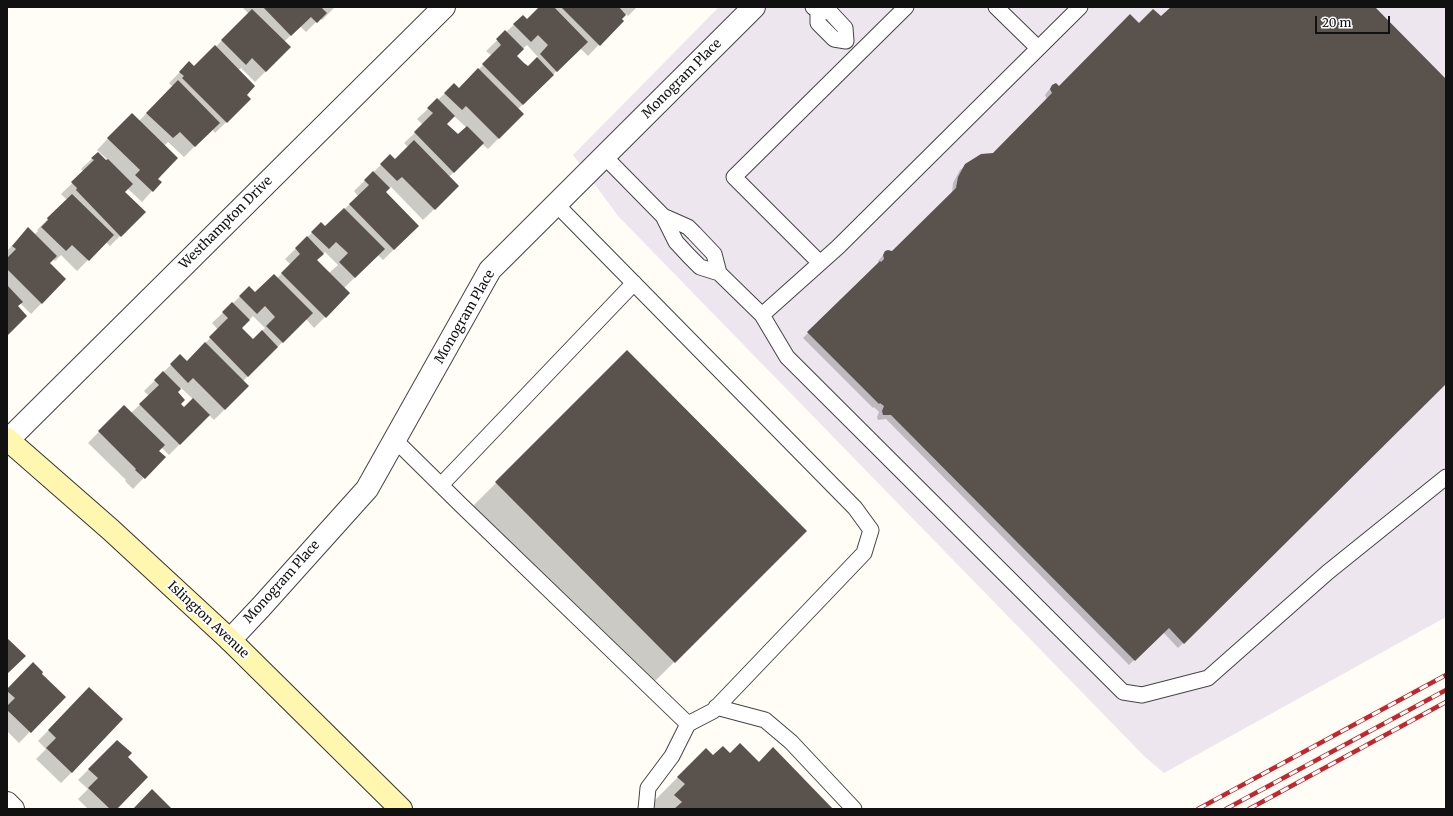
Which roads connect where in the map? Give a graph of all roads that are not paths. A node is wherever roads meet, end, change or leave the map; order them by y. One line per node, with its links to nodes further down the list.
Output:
1 (444, 7): 14 (street, Westhampton Drive)
2 (754, 7): 9 (street, Monogram Place)
3 (906, 7): 8 (lane)
4 (996, 7): 7 (lane)
5 (1080, 7): 7 (lane)
6 (816, 9): 8 (lane)
7 (1038, 48): 11 (lane)
8 (859, 54): 11 (lane)
9 (604, 156): 10 (street, Monogram Place); 13 (lane)
10 (556, 204): 12 (lane); 15 (street, Monogram Place)
11 (820, 263): 13 (lane)
12 (634, 283): 17 (lane); 19 (lane)
13 (762, 315): 16 (lane)
14 (7, 440): 18 (main road, Islington Avenue)
15 (395, 440): 17 (lane); 18 (street, Monogram Place)
16 (1446, 477)
17 (441, 485): 20 (lane)
18 (230, 640): 23 (main road, Islington Avenue)
19 (716, 707): 20 (lane); 25 (lane)
20 (688, 724): 24 (lane)
21 (7, 803): 22 (street)
22 (13, 809)
23 (401, 809)
24 (646, 809)
25 (854, 809)

